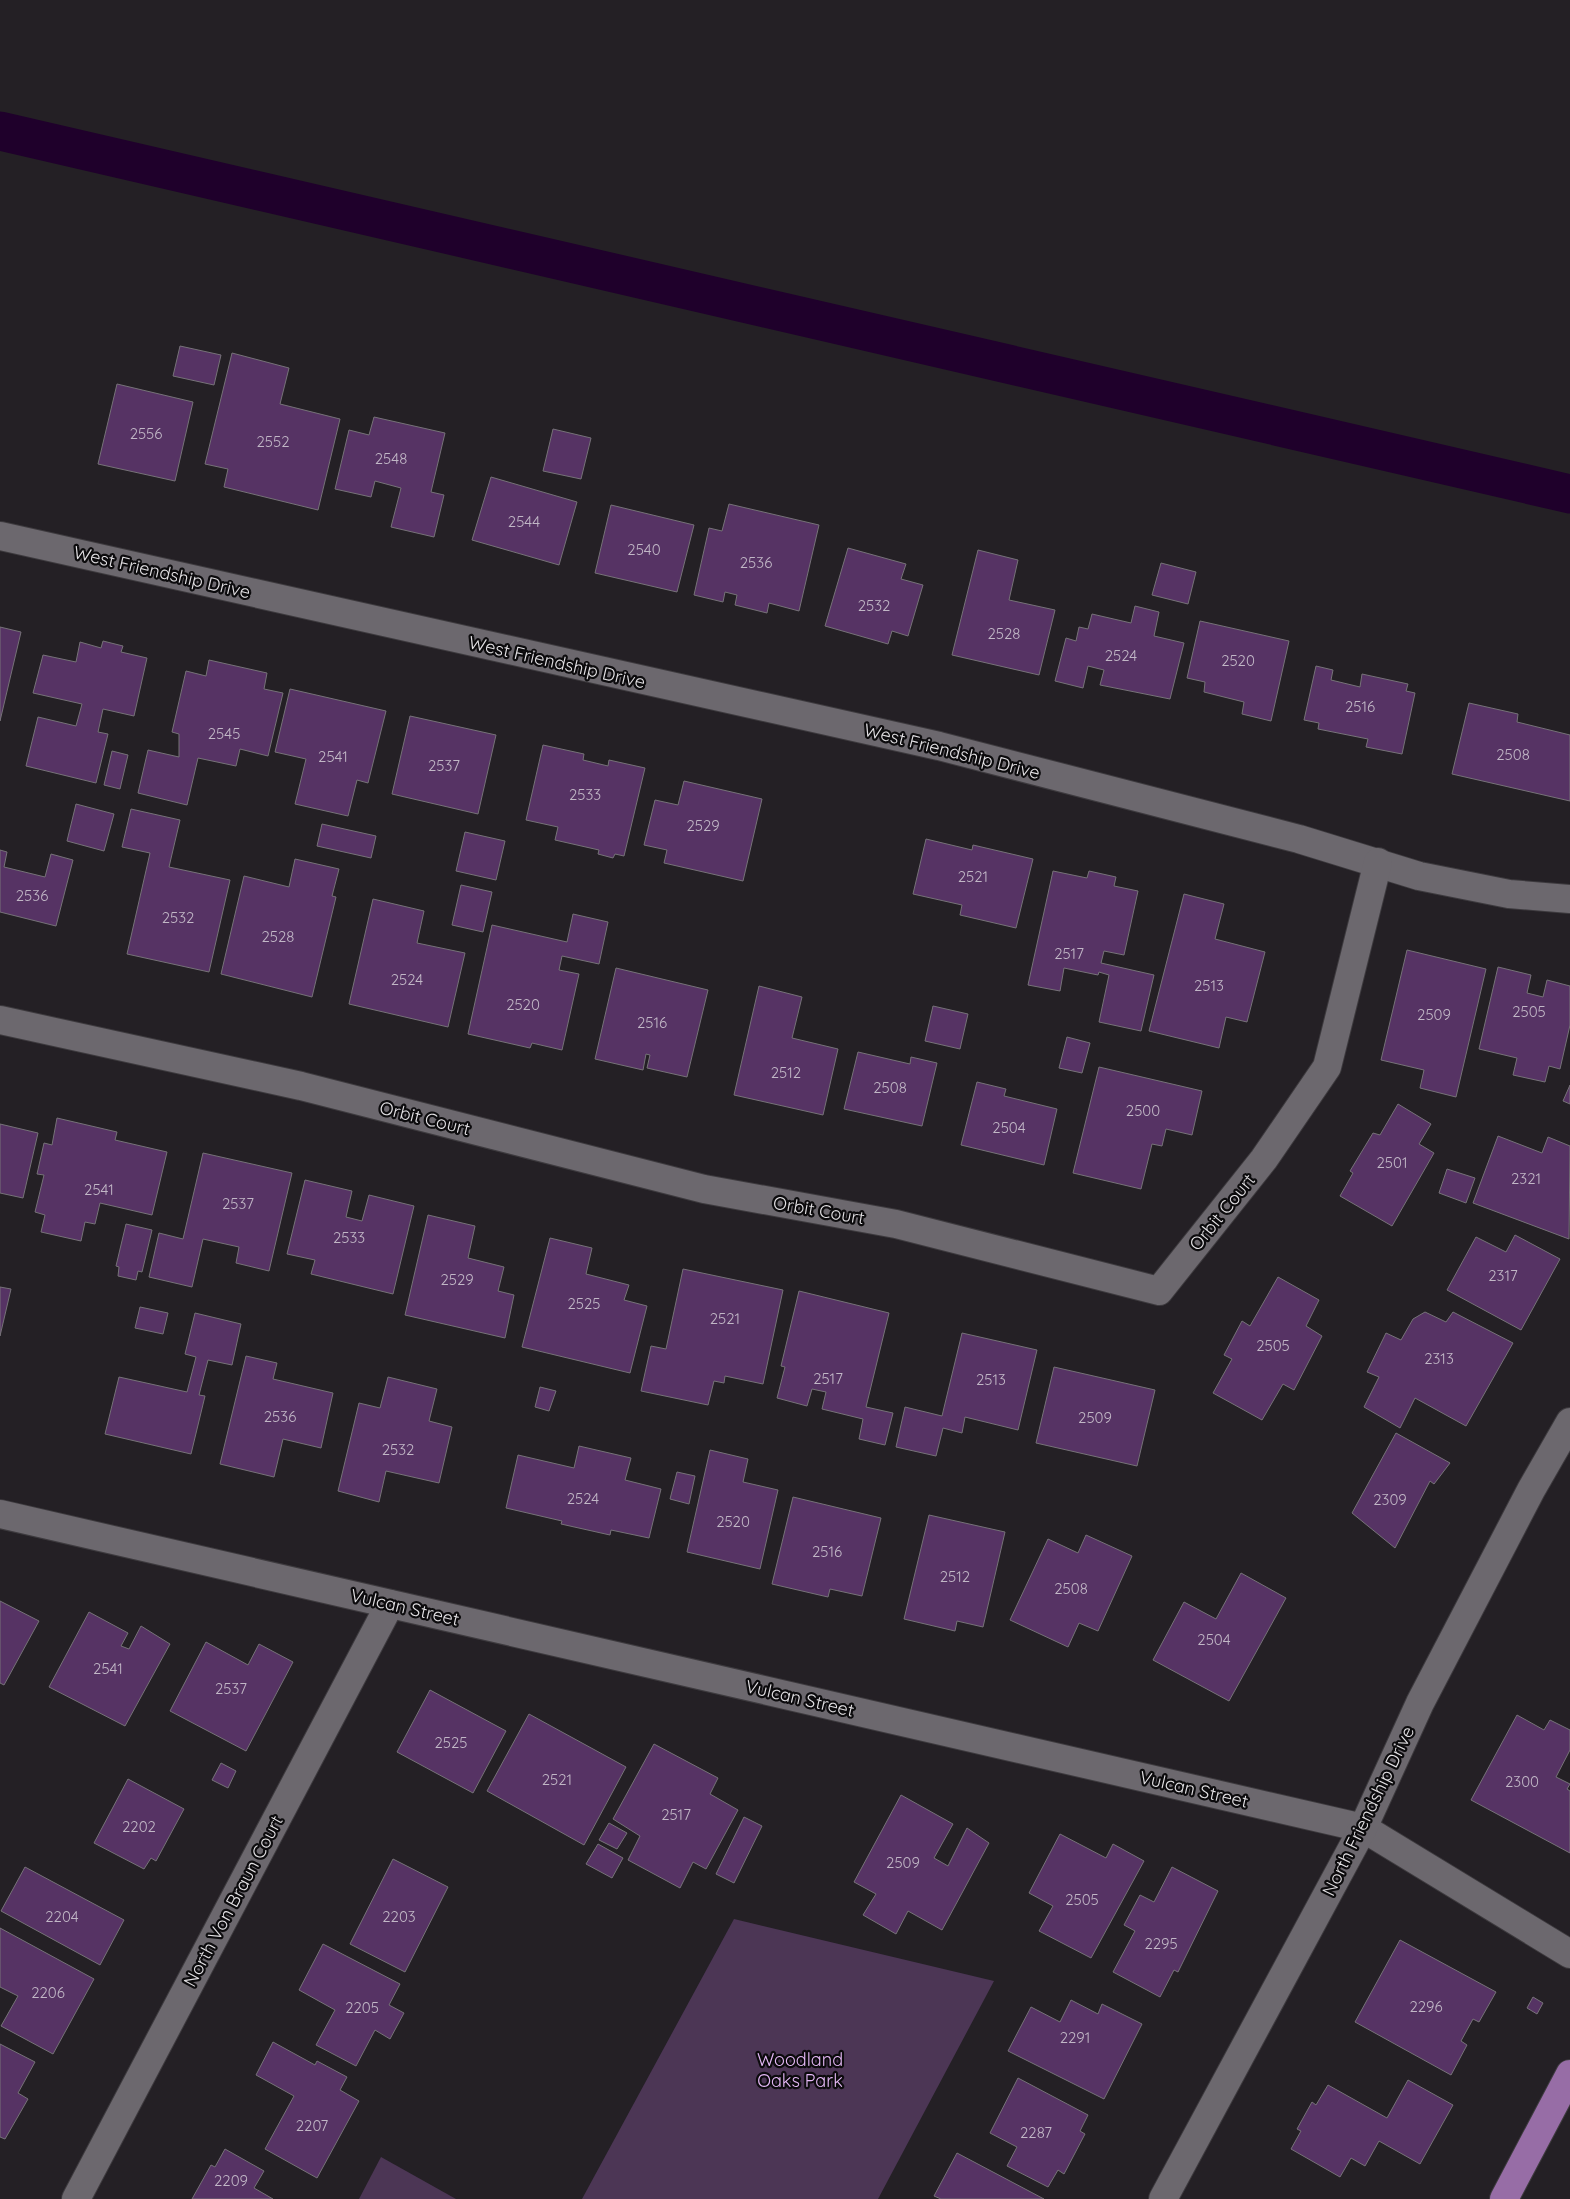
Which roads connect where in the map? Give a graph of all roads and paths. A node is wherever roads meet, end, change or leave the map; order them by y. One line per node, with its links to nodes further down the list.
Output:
1 (0, 536): 2 (street, West Friendship Drive)
2 (1378, 862): 3 (street, West Friendship Drive); 4 (street, Orbit Court)
3 (1570, 899)
4 (0, 1020)
5 (1570, 1422): 8 (street, North Friendship Drive)
6 (0, 1514): 7 (street, Vulcan Street)
7 (390, 1604): 8 (street, Vulcan Street); 11 (street, North Von Braun Court)
8 (1363, 1828): 9 (street, Vulcan Street); 12 (street, North Friendship Drive)
9 (1570, 1954)
10 (1570, 2074): 13 (main road)
11 (76, 2199)
12 (1163, 2199)
13 (1504, 2199)

